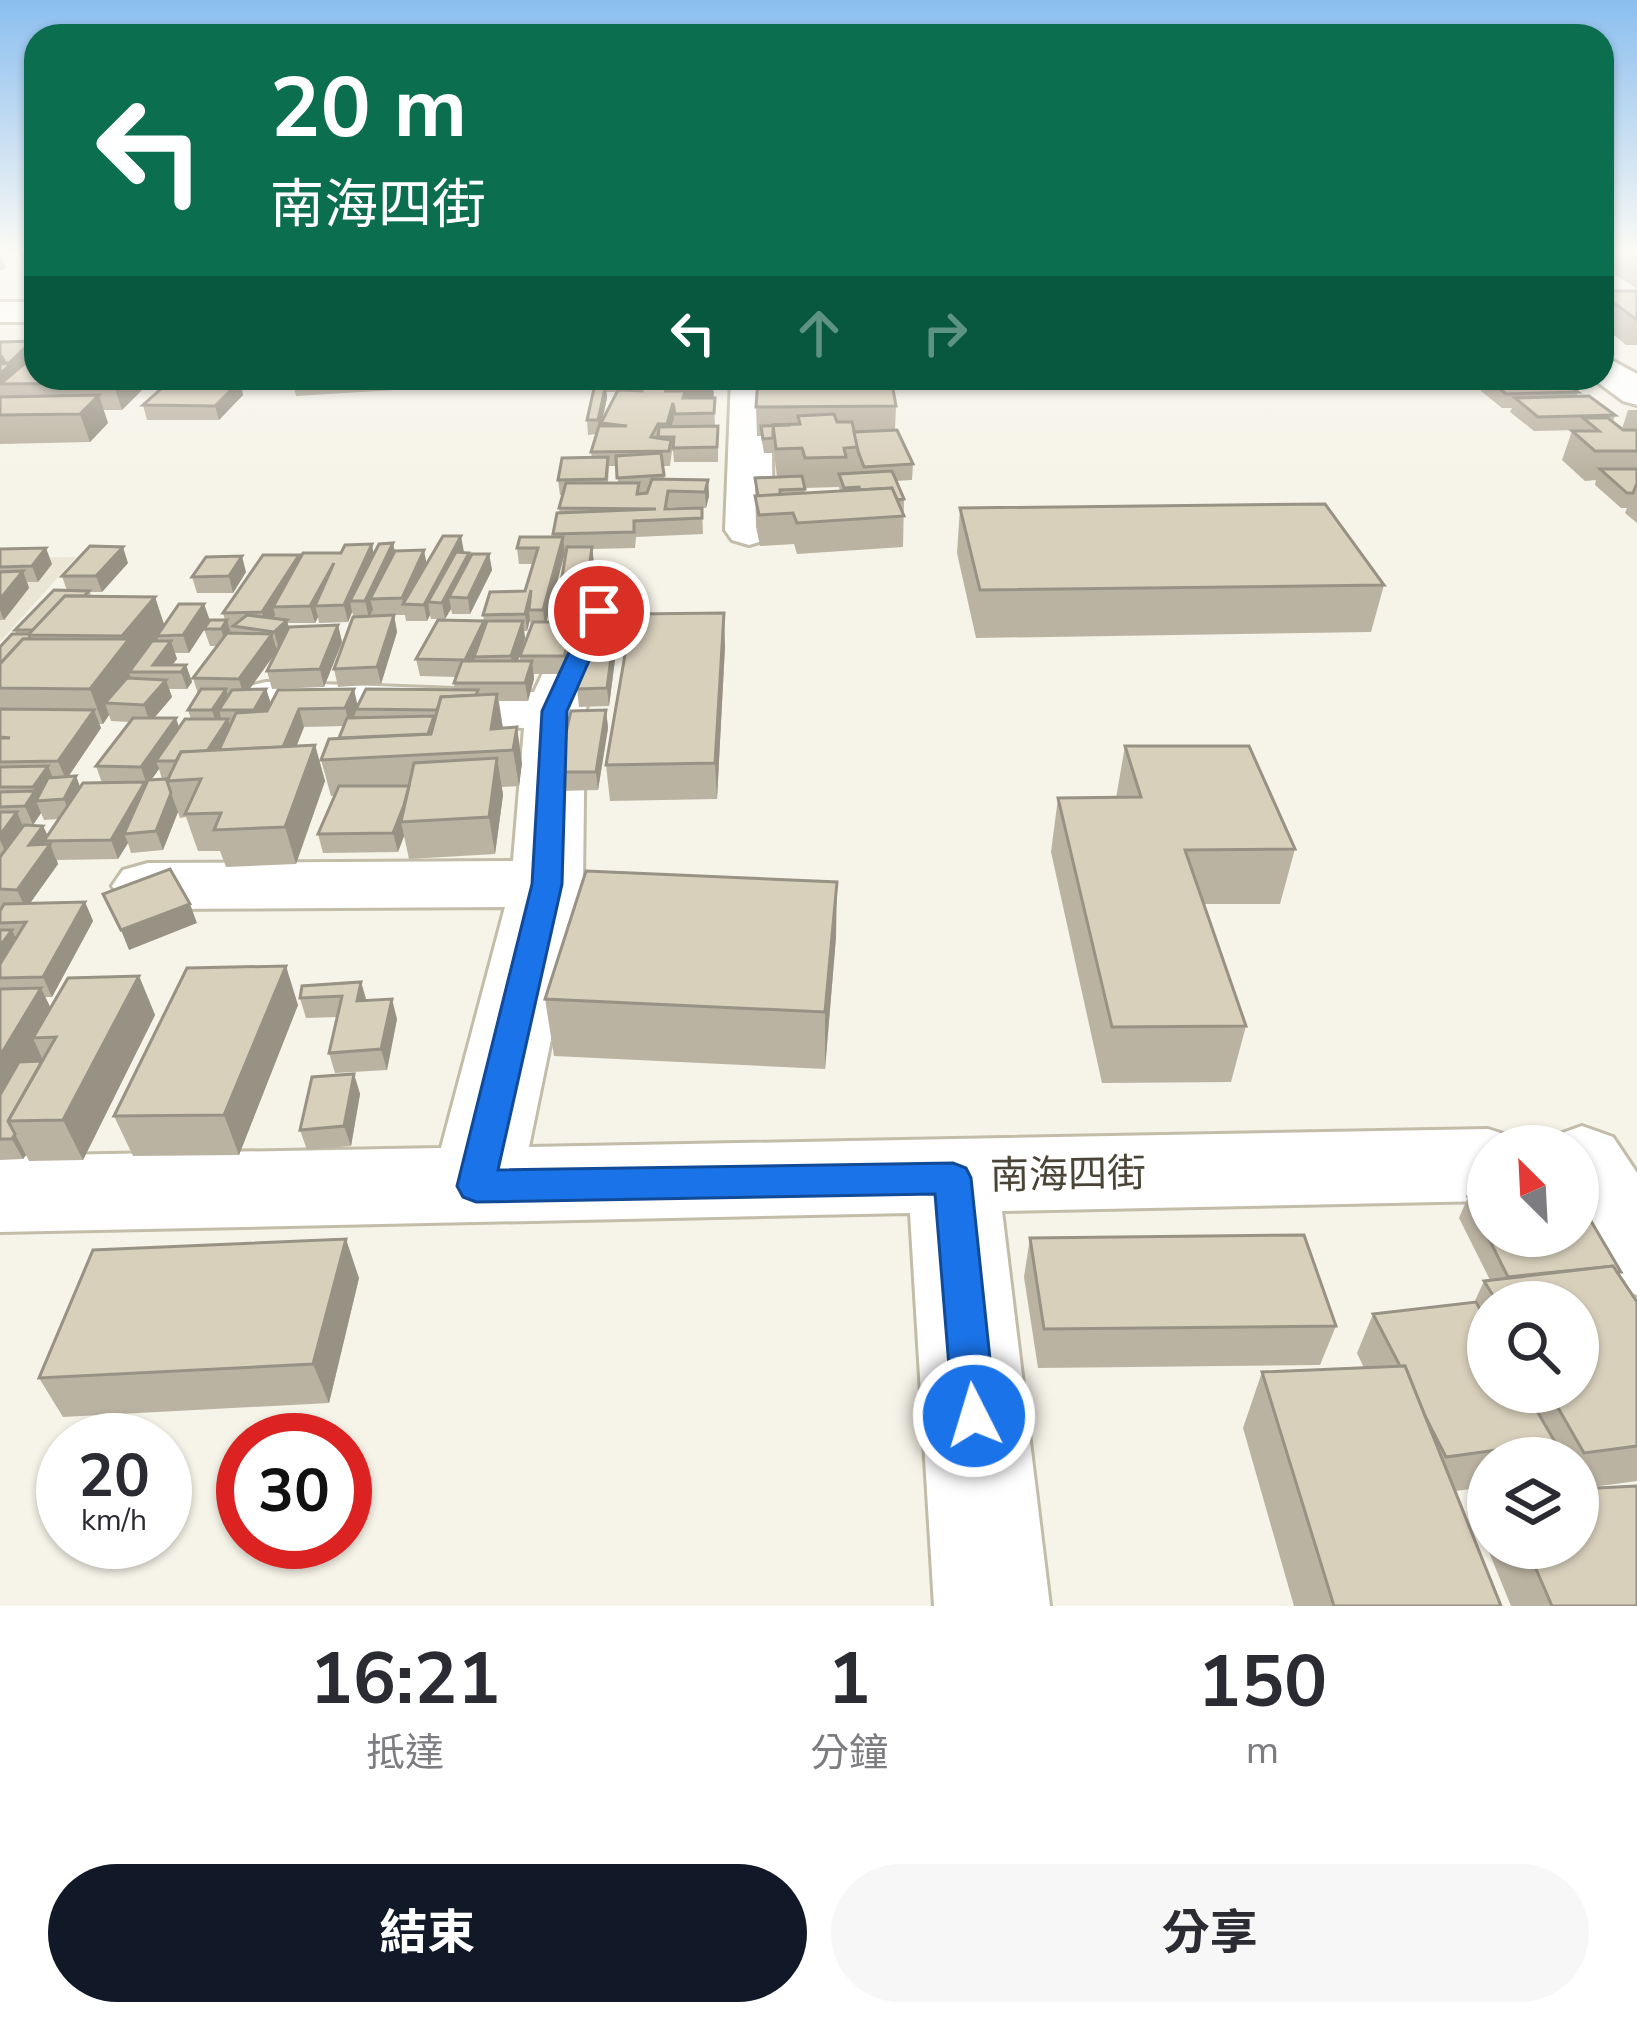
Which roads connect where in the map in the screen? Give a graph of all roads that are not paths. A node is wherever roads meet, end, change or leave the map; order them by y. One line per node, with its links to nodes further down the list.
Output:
1 (751, 390): 2 (street)
2 (749, 530)
3 (599, 611): 5 (street)
4 (262, 700): 5 (street)
5 (555, 711): 6 (street)
6 (547, 884): 7 (street); 11 (street)
7 (148, 886)
8 (1599, 1161): 13 (street)
9 (1467, 1166): 10 (street, 南海四街)
10 (953, 1178): 11 (street, 南海四街); 14 (street)
11 (476, 1186): 12 (street, 南海四街)
12 (0, 1194)
13 (1637, 1254)
14 (992, 1606)

